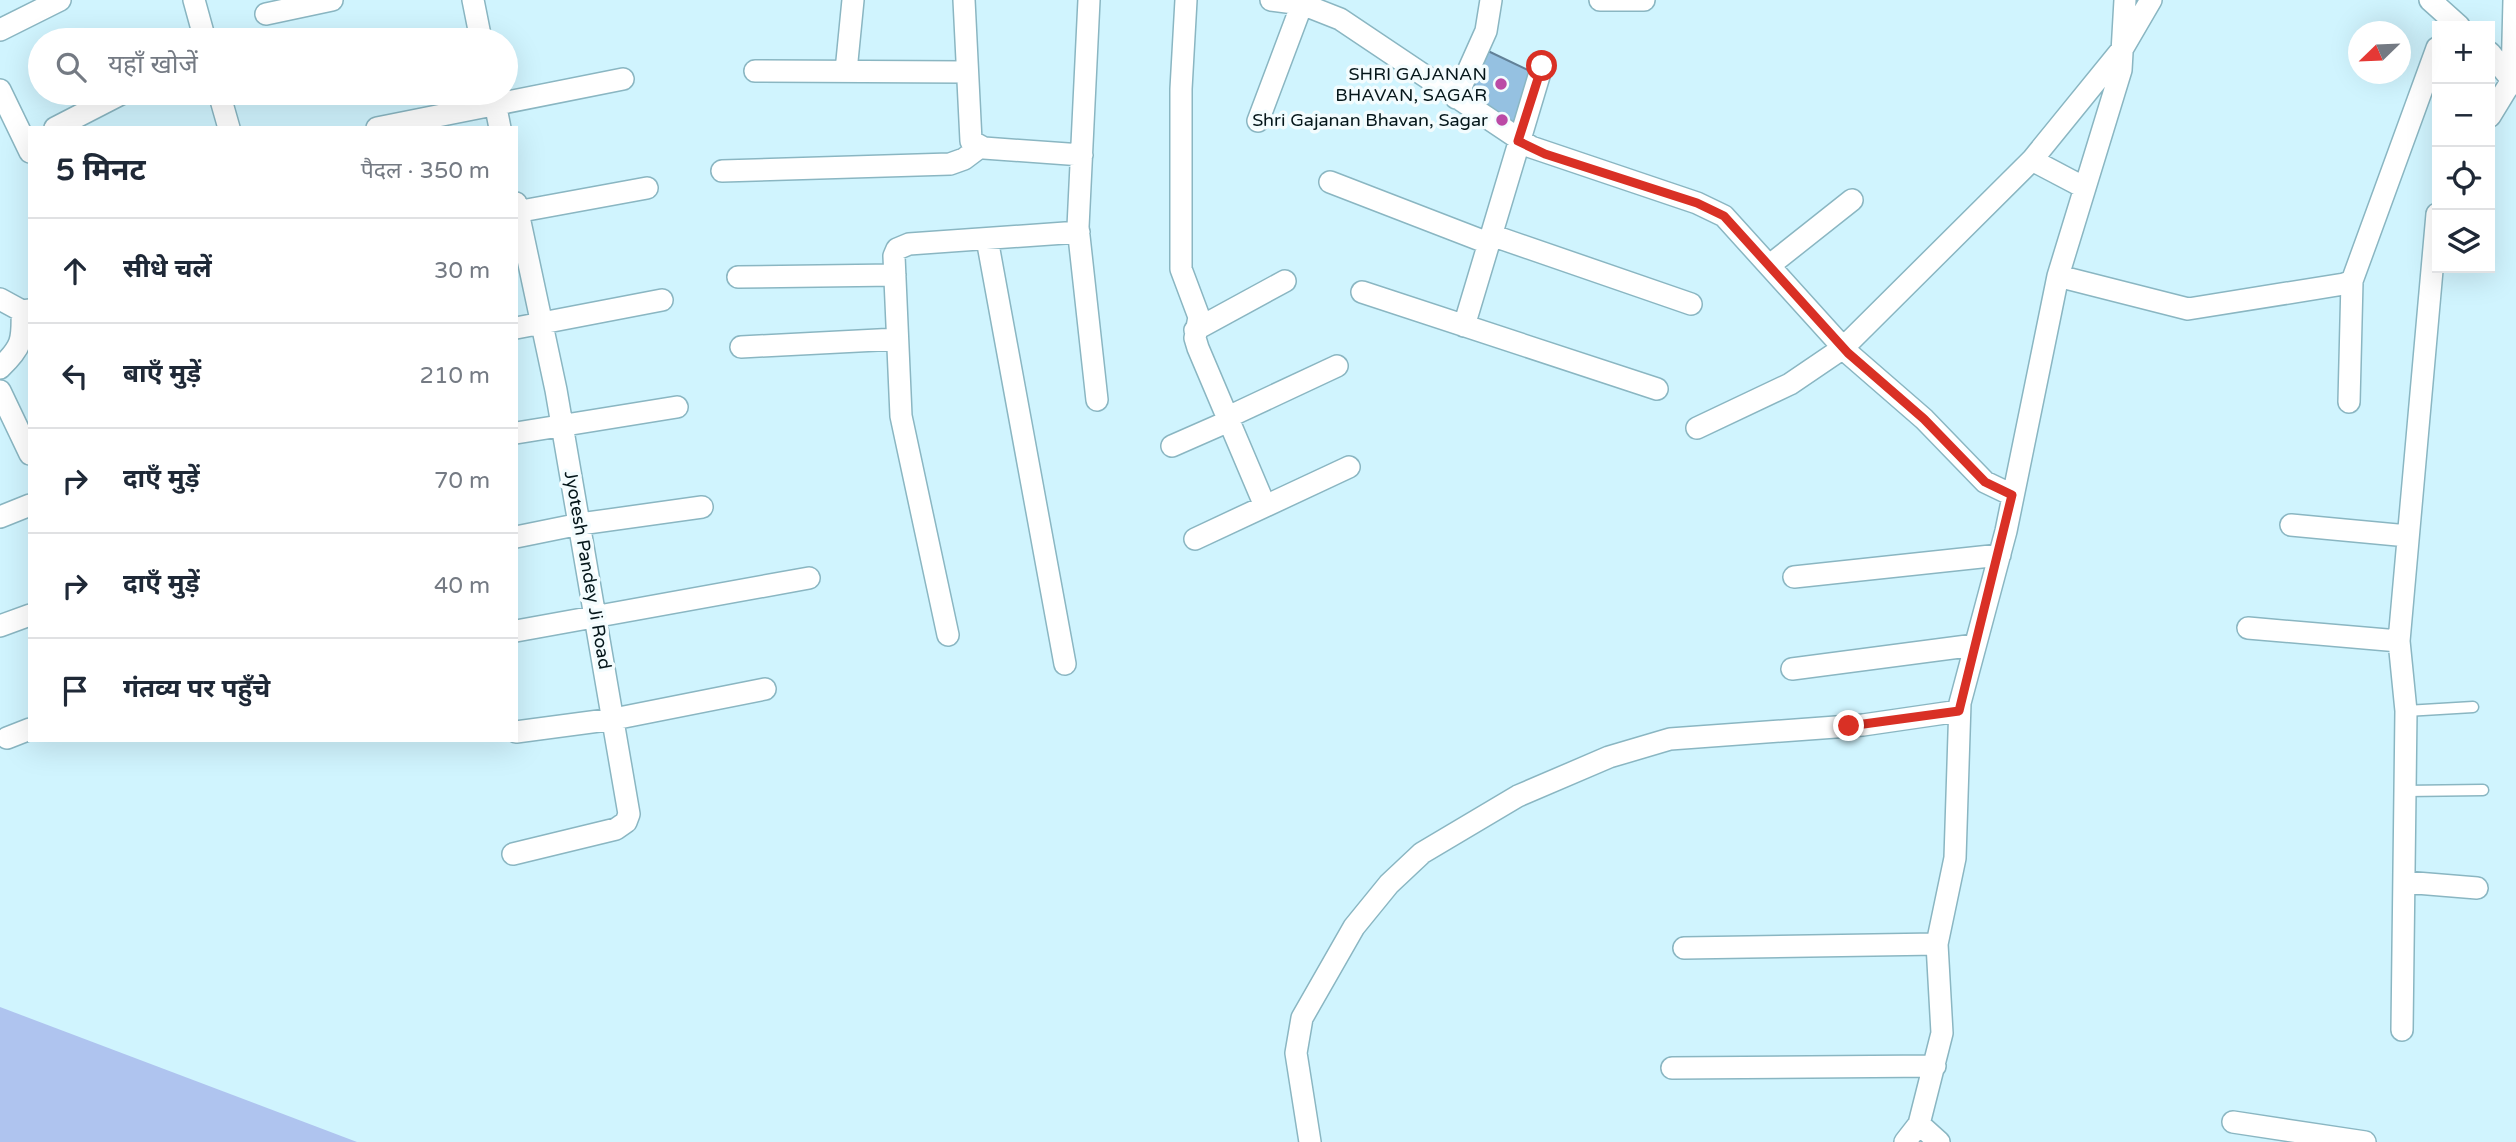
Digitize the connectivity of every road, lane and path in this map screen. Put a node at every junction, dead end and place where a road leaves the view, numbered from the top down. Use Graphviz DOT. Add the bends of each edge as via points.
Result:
graph roads {
  1 [pos="60,0"];
  2 [pos="194,0"];
  3 [pos="332,0"];
  4 [pos="473,0"];
  5 [pos="853,0"];
  6 [pos="964,0"];
  7 [pos="1089,0"];
  8 [pos="1186,0"];
  9 [pos="1271,0"];
  10 [pos="1491,0"];
  11 [pos="1600,0"];
  12 [pos="1644,0"];
  13 [pos="2126,0"];
  14 [pos="2151,0"];
  15 [pos="2430,0"];
  16 [pos="2514,0"];
  17 [pos="1302,4"];
  18 [pos="1330,10"];
  19 [pos="266,14"];
  20 [pos="2449,21"];
  21 [pos="202,28"];
  22 [pos="479,28"];
  23 [pos="0,30"];
  24 [pos="2123,48"];
  25 [pos="2495,59"];
  26 [pos="2432,62"];
  27 [pos="1542,66"];
  28 [pos="755,71"];
  29 [pos="846,72"];
  30 [pos="966,72"];
  31 [pos="2514,76"];
  32 [pos="623,79"];
  33 [pos="0,90"];
  34 [pos="518,94"];
  35 [pos="1456,99"];
  36 [pos="100,105"];
  37 [pos="222,105"];
  38 [pos="467,105"];
  39 [pos="495,105"];
  40 [pos="2495,108"];
  41 [pos="1258,121"];
  42 [pos="59,126"];
  43 [pos="228,126"];
  44 [pos="385,126"];
  45 [pos="500,126"];
  46 [pos="1518,141"];
  47 [pos="28,145"];
  48 [pos="980,147"];
  49 [pos="1082,155"];
  50 [pos="2032,160"];
  51 [pos="722,171"];
  52 [pos="1330,182"];
  53 [pos="647,188"];
  54 [pos="2085,188"];
  55 [pos="1852,200"];
  56 [pos="518,209"];
  57 [pos="518,214"];
  58 [pos="1079,232"];
  59 [pos="987,239"];
  60 [pos="1489,239"];
  61 [pos="1770,265"];
  62 [pos="2432,270"];
  63 [pos="895,275"];
  64 [pos="2058,276"];
  65 [pos="738,277"];
  66 [pos="1285,281"];
  67 [pos="2351,281"];
  68 [pos="1362,292"];
  69 [pos="0,299"];
  70 [pos="662,300"];
  71 [pos="1691,304"];
  72 [pos="26,310"];
  73 [pos="542,324"];
  74 [pos="1464,326"];
  75 [pos="518,328"];
  76 [pos="1195,330"];
  77 [pos="897,339"];
  78 [pos="741,347"];
  79 [pos="1843,348"];
  80 [pos="1337,366"];
  81 [pos="0,368"];
  82 [pos="1657,389"];
  83 [pos="0,391"];
  84 [pos="1097,400"];
  85 [pos="2349,402"];
  86 [pos="677,407"];
  87 [pos="1228,419"];
  88 [pos="562,426"];
  89 [pos="1697,428"];
  90 [pos="518,433"];
  91 [pos="1172,446"];
  92 [pos="28,450"];
  93 [pos="1349,467"];
  94 [pos="2012,495"];
  95 [pos="28,506"];
  96 [pos="1265,506"];
  97 [pos="702,508"];
  98 [pos="0,517"];
  99 [pos="580,524"];
  100 [pos="2291,525"];
  101 [pos="2408,536"];
  102 [pos="518,537"];
  103 [pos="1195,540"];
  104 [pos="2000,555"];
  105 [pos="1794,577"];
  106 [pos="809,578"];
  107 [pos="28,616"];
  108 [pos="596,616"];
  109 [pos="0,626"];
  110 [pos="2248,628"];
  111 [pos="518,631"];
  112 [pos="948,635"];
  113 [pos="2399,641"];
  114 [pos="1975,645"];
  115 [pos="1065,664"];
  116 [pos="1792,669"];
  117 [pos="765,689"];
  118 [pos="2473,707"];
  119 [pos="1959,711"];
  120 [pos="2406,711"];
  121 [pos="614,719"];
  122 [pos="28,730"];
  123 [pos="518,732"];
  124 [pos="7,738"];
  125 [pos="2483,790"];
  126 [pos="2404,792"];
  127 [pos="513,854"];
  128 [pos="2404,882"];
  129 [pos="2477,888"];
  130 [pos="1937,944"];
  131 [pos="1684,948"];
  132 [pos="2402,1030"];
  133 [pos="1935,1066"];
  134 [pos="1672,1068"];
  135 [pos="2233,1122"];
  136 [pos="1919,1124"];
  137 [pos="2328,1140"];
  138 [pos="1310,1142"];
  139 [pos="1905,1142"];
  140 [pos="1939,1142"];
  141 [pos="2365,1142"];
  1 -- 23 [label="street"];
  2 -- 21 [label="street"];
  3 -- 19 [label="street"];
  4 -- 22 [label="street"];
  5 -- 29 [label="street"];
  6 -- 30 [label="street"];
  7 -- 49 [label="street"];
  8 -- 76 [label="street" via="1181,269 1199,317"];
  9 -- 17 [label="street"];
  10 -- 35 [label="street" via="1486,30"];
  11 -- 12 [label="street"];
  13 -- 24 [label="street"];
  14 -- 24 [label="street"];
  15 -- 20 [label="street"];
  16 -- 31 [label="street"];
  17 -- 18 [label="street"];
  17 -- 41 [label="street"];
  18 -- 35 [label="street"];
  24 -- 50 [label="street"];
  24 -- 54 [label="street" via="2118,83"];
  25 -- 31 [label="street"];
  26 -- 67 [label="street"];
  27 -- 46 [label="street"];
  28 -- 29 [label="street"];
  29 -- 30 [label="street"];
  30 -- 48 [label="street" via="968,135"];
  31 -- 40 [label="street"];
  32 -- 34 [label="street"];
  33 -- 47 [label="street"];
  35 -- 46 [label="street"];
  36 -- 42 [label="street"];
  37 -- 43 [label="street"];
  38 -- 44 [label="street"];
  39 -- 45 [label="street"];
  46 -- 60 [label="street"];
  46 -- 61 [label="street" via="1712,208 1737,227"];
  48 -- 49 [label="street"];
  48 -- 51 [label="street" via="950,164"];
  49 -- 58 [label="street"];
  50 -- 54 [label="street"];
  50 -- 79 [label="street"];
  52 -- 60 [label="street"];
  53 -- 56 [label="street"];
  54 -- 64 [label="street"];
  55 -- 61 [label="street"];
  57 -- 73 [label="street, Jyotesh Pandey Ji Road"];
  58 -- 59 [label="street"];
  58 -- 84 [label="street"];
  59 -- 63 [label="street" via="903,246 894,256"];
  59 -- 115 [label="street"];
  60 -- 71 [label="street"];
  60 -- 74 [label="street"];
  61 -- 79 [label="street"];
  62 -- 101 [label="street"];
  63 -- 65 [label="street"];
  63 -- 77 [label="street"];
  64 -- 67 [label="street" via="2188,309"];
  64 -- 94 [label="street"];
  66 -- 76 [label="street"];
  67 -- 85 [label="street"];
  68 -- 74 [label="street"];
  69 -- 72 [label="street"];
  70 -- 73 [label="street"];
  72 -- 81 [label="street" via="17,352"];
  73 -- 75 [label="street"];
  73 -- 88 [label="street, Jyotesh Pandey Ji Road"];
  74 -- 82 [label="street"];
  76 -- 87 [label="street"];
  77 -- 78 [label="street"];
  77 -- 112 [label="street" via="901,416"];
  79 -- 89 [label="street" via="1790,384"];
  79 -- 94 [label="street" via="1924,419 1985,482"];
  80 -- 87 [label="street"];
  83 -- 92 [label="street"];
  86 -- 88 [label="street"];
  87 -- 91 [label="street"];
  87 -- 96 [label="street"];
  88 -- 90 [label="street"];
  88 -- 99 [label="street, Jyotesh Pandey Ji Road"];
  93 -- 96 [label="street"];
  94 -- 104 [label="street"];
  95 -- 98 [label="street"];
  96 -- 103 [label="street"];
  97 -- 99 [label="street"];
  99 -- 102 [label="street"];
  99 -- 108 [label="street, Jyotesh Pandey Ji Road"];
  100 -- 101 [label="street"];
  101 -- 113 [label="street"];
  104 -- 105 [label="street"];
  104 -- 114 [label="street"];
  106 -- 108 [label="street"];
  107 -- 109 [label="street"];
  108 -- 111 [label="street"];
  108 -- 121 [label="street, Jyotesh Pandey Ji Road"];
  110 -- 113 [label="street"];
  113 -- 120 [label="street"];
  114 -- 116 [label="street"];
  114 -- 119 [label="street"];
  117 -- 121 [label="street"];
  118 -- 120 [label="lane"];
  119 -- 130 [label="street" via="1955,858"];
  119 -- 138 [label="street" via="1863,725 1655,743 1609,757 1518,796 1422,853 1354,927 1302,1018 1296,1053"];
  120 -- 126 [label="street"];
  121 -- 123 [label="street"];
  121 -- 127 [label="street, Jyotesh Pandey Ji Road" via="629,802 626,822 616,829"];
  122 -- 124 [label="street"];
  125 -- 126 [label="lane"];
  126 -- 128 [label="street"];
  128 -- 129 [label="street"];
  128 -- 132 [label="street"];
  130 -- 131 [label="street"];
  130 -- 133 [label="street" via="1942,1033"];
  133 -- 134 [label="street"];
  133 -- 136 [label="street"];
  135 -- 137 [label="street"];
  136 -- 139 [label="street"];
  136 -- 140 [label="street"];
  137 -- 141 [label="street"];
}
